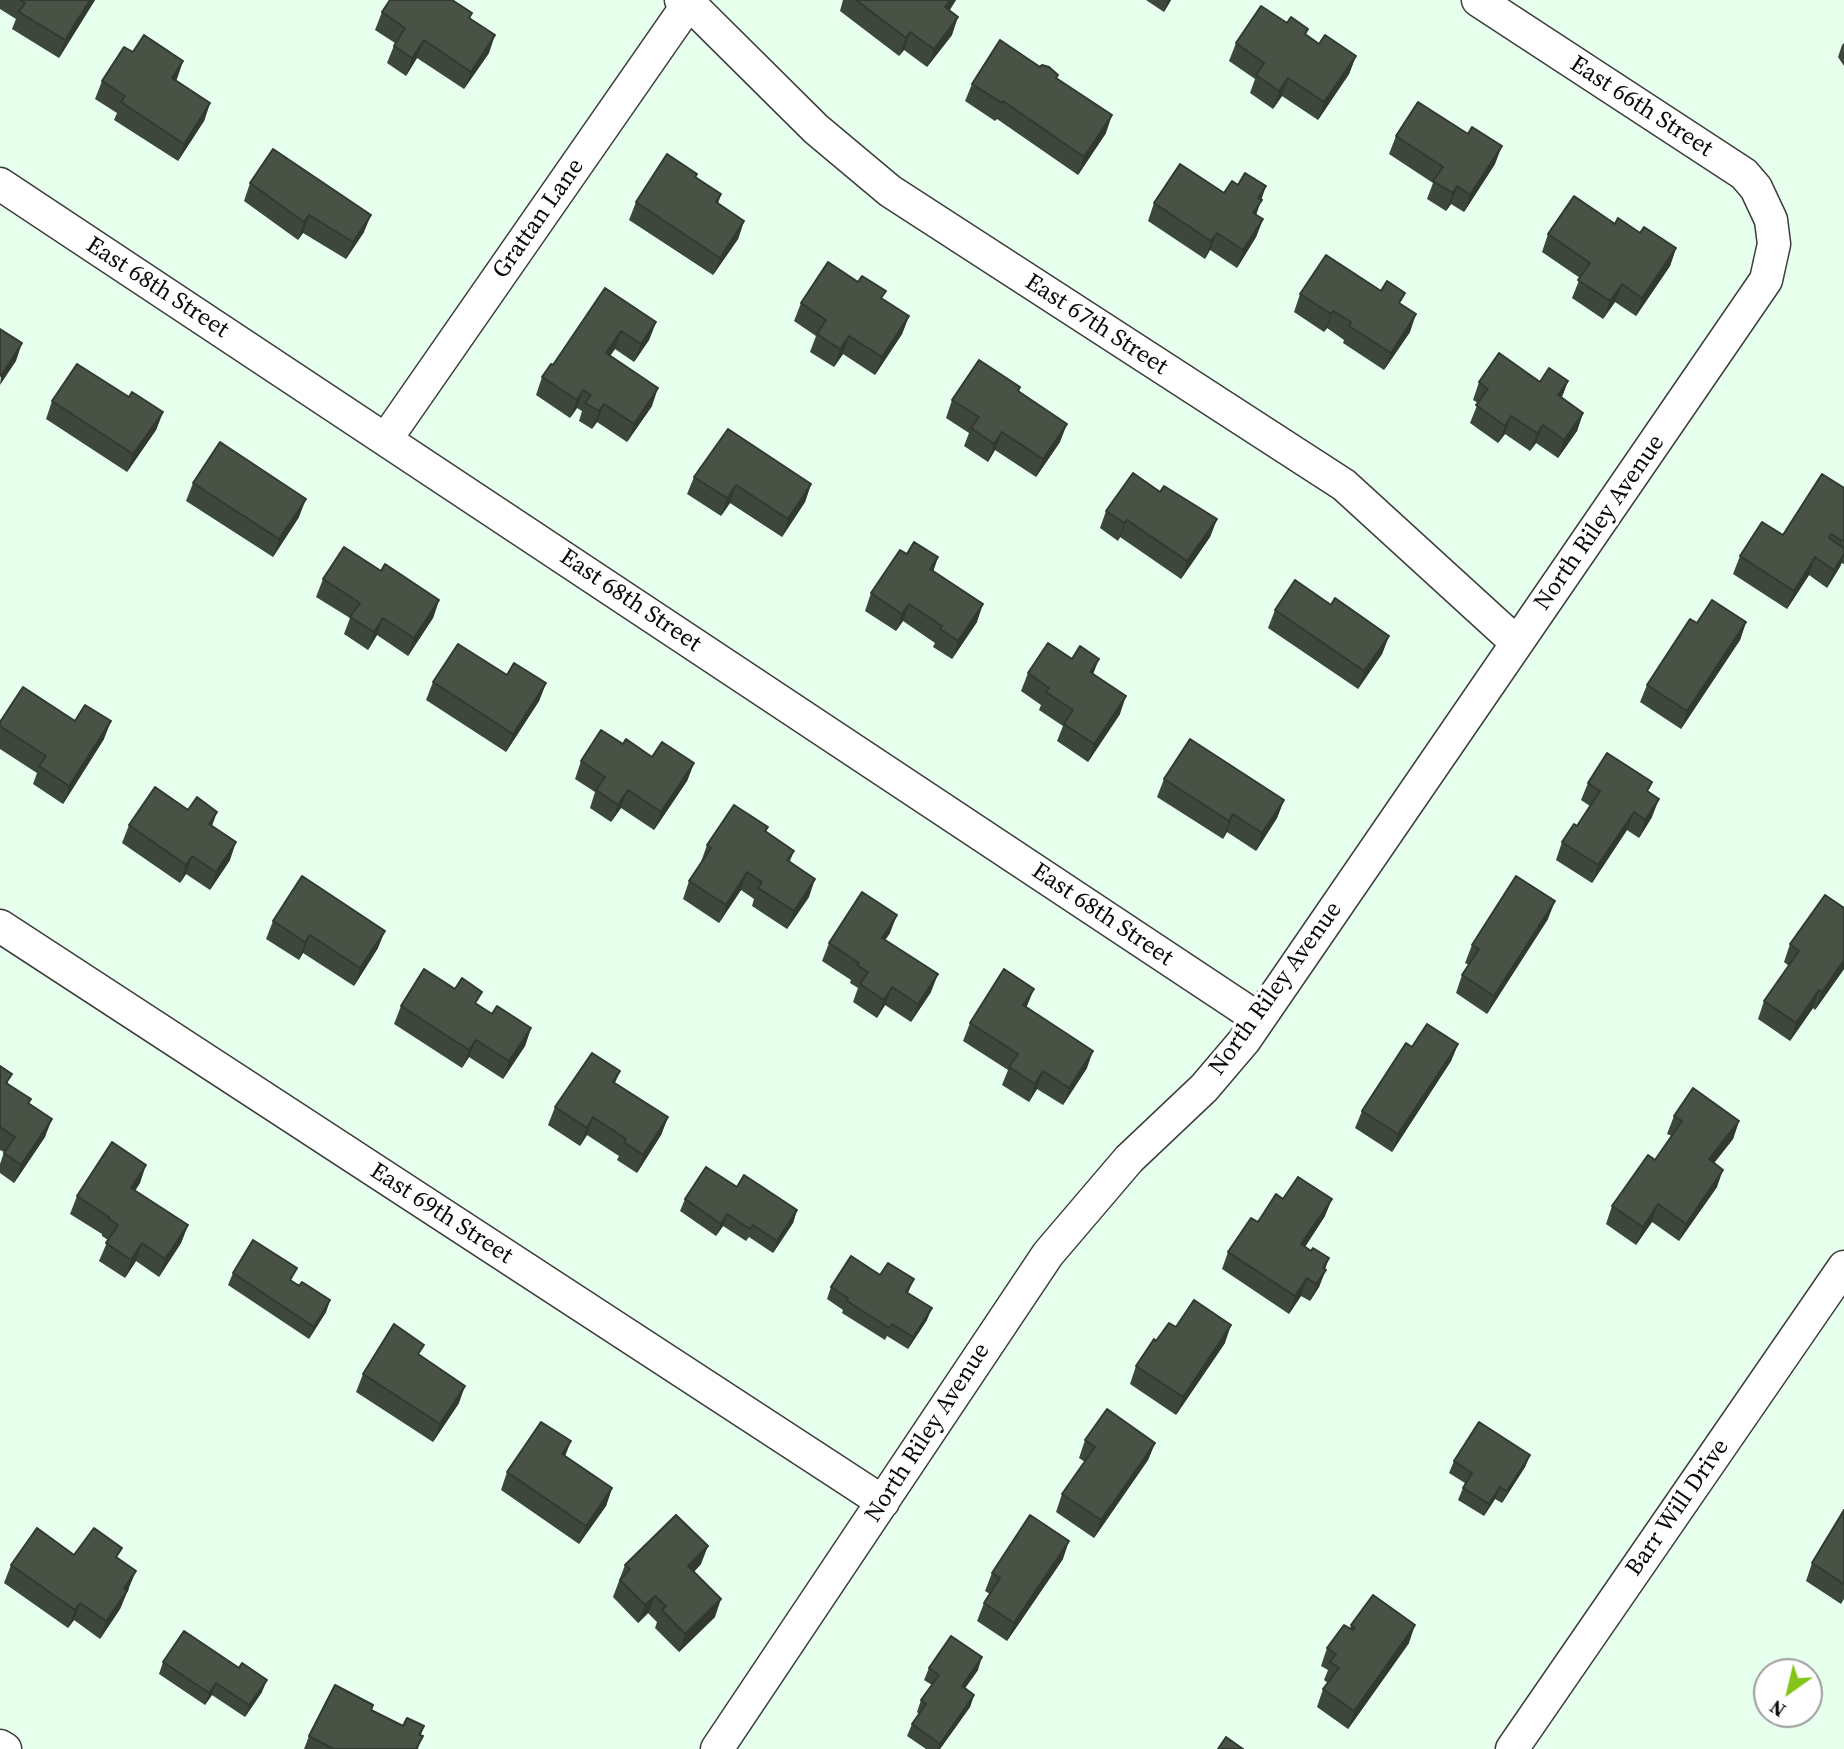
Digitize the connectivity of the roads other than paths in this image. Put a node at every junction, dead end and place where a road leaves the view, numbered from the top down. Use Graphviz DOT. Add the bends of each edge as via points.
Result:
graph roads {
  1 [pos="1478,0"];
  2 [pos="687,1"];
  3 [pos="0,184"];
  4 [pos="1773,238"];
  5 [pos="386,439"];
  6 [pos="1517,643"];
  7 [pos="0,926"];
  8 [pos="1259,1019"];
  9 [pos="1844,1266"];
  10 [pos="883,1502"];
  11 [pos="0,1745"];
  12 [pos="5,1749"];
  13 [pos="717,1749"];
  14 [pos="1512,1749"];
  1 -- 4 [label="street, East 66th Street" via="1744,174 1768,213"];
  2 -- 5 [label="street, Grattan Lane"];
  2 -- 6 [label="street, East 67th Street" via="816,129 891,191 1343,485"];
  3 -- 5 [label="street, East 68th Street"];
  4 -- 6 [label="street, North Riley Avenue" via="1770,269 1756,298"];
  5 -- 8 [label="street, East 68th Street"];
  6 -- 8 [label="street, North Riley Avenue"];
  7 -- 10 [label="street, East 69th Street"];
  8 -- 10 [label="street, North Riley Avenue" via="1218,1073 1129,1159 1048,1254"];
  9 -- 14 [label="street, Barr Will Drive"];
  10 -- 13 [label="street, North Riley Avenue"];
  11 -- 12 [label="street"];
}
